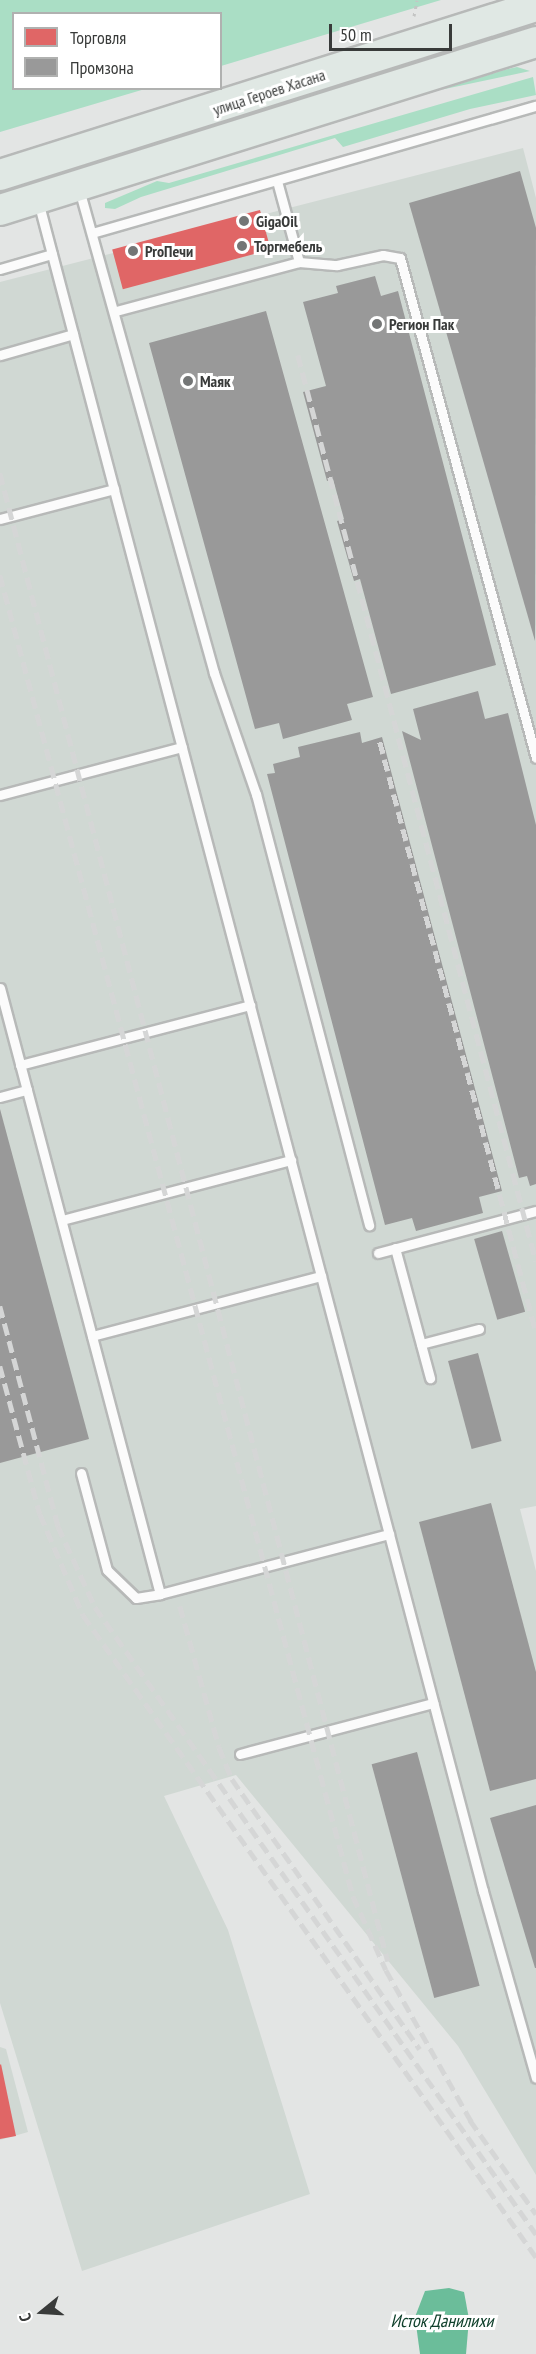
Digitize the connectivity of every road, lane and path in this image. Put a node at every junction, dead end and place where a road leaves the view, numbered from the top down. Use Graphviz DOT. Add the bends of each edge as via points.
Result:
graph roads {
  1 [pos="417,0"];
  2 [pos="536,6"];
  3 [pos="414,16"];
  4 [pos="536,42"];
  5 [pos="536,106"];
  6 [pos="0,175"];
  7 [pos="277,181"];
  8 [pos="79,187"];
  9 [pos="38,199"];
  10 [pos="0,210"];
  11 [pos="92,232"];
  12 [pos="52,254"];
  13 [pos="299,262"];
  14 [pos="0,269"];
  15 [pos="116,311"];
  16 [pos="73,334"];
  17 [pos="0,355"];
  18 [pos="114,489"];
  19 [pos="0,519"];
  20 [pos="182,747"];
  21 [pos="536,758"];
  22 [pos="0,795"];
  23 [pos="0,988"];
  24 [pos="250,1005"];
  25 [pos="20,1065"];
  26 [pos="27,1090"];
  27 [pos="0,1097"];
  28 [pos="291,1160"];
  29 [pos="536,1211"];
  30 [pos="62,1220"];
  31 [pos="369,1225"];
  32 [pos="395,1248"];
  33 [pos="378,1253"];
  34 [pos="321,1276"];
  35 [pos="479,1329"];
  36 [pos="92,1336"];
  37 [pos="421,1344"];
  38 [pos="430,1378"];
  39 [pos="81,1473"];
  40 [pos="389,1534"];
  41 [pos="160,1594"];
  42 [pos="433,1703"];
  43 [pos="240,1754"];
  44 [pos="536,2078"];
  1 -- 3 [label="path"];
  2 -- 6 [label="main road, улица Героев Хасана"];
  4 -- 8 [label="main road, улица Героев Хасана"];
  5 -- 7 [label="lane"];
  7 -- 11 [label="lane"];
  7 -- 13 [label="lane"];
  8 -- 9 [label="main road, улица Героев Хасана"];
  8 -- 11 [label="lane"];
  9 -- 10 [label="main road, улица Героев Хасана"];
  9 -- 12 [label="lane"];
  11 -- 15 [label="lane"];
  12 -- 14 [label="lane"];
  12 -- 16 [label="lane"];
  13 -- 15 [label="lane"];
  13 -- 21 [label="lane" via="337,265 383,255 400,258"];
  15 -- 31 [label="lane" via="214,673 256,794"];
  16 -- 17 [label="lane"];
  16 -- 18 [label="lane"];
  18 -- 19 [label="lane"];
  18 -- 20 [label="lane"];
  20 -- 22 [label="lane"];
  20 -- 24 [label="lane"];
  23 -- 25 [label="lane"];
  24 -- 25 [label="lane"];
  24 -- 28 [label="lane"];
  25 -- 26 [label="lane"];
  26 -- 27 [label="lane"];
  26 -- 30 [label="lane"];
  28 -- 30 [label="lane"];
  28 -- 34 [label="lane"];
  29 -- 32 [label="lane"];
  30 -- 36 [label="lane"];
  32 -- 33 [label="lane"];
  32 -- 37 [label="lane"];
  34 -- 36 [label="lane"];
  34 -- 40 [label="lane"];
  35 -- 37 [label="lane"];
  36 -- 41 [label="lane"];
  37 -- 38 [label="lane"];
  39 -- 41 [label="lane" via="107,1570 136,1598"];
  40 -- 41 [label="lane"];
  40 -- 42 [label="lane"];
  42 -- 43 [label="lane"];
  42 -- 44 [label="lane"];
}
